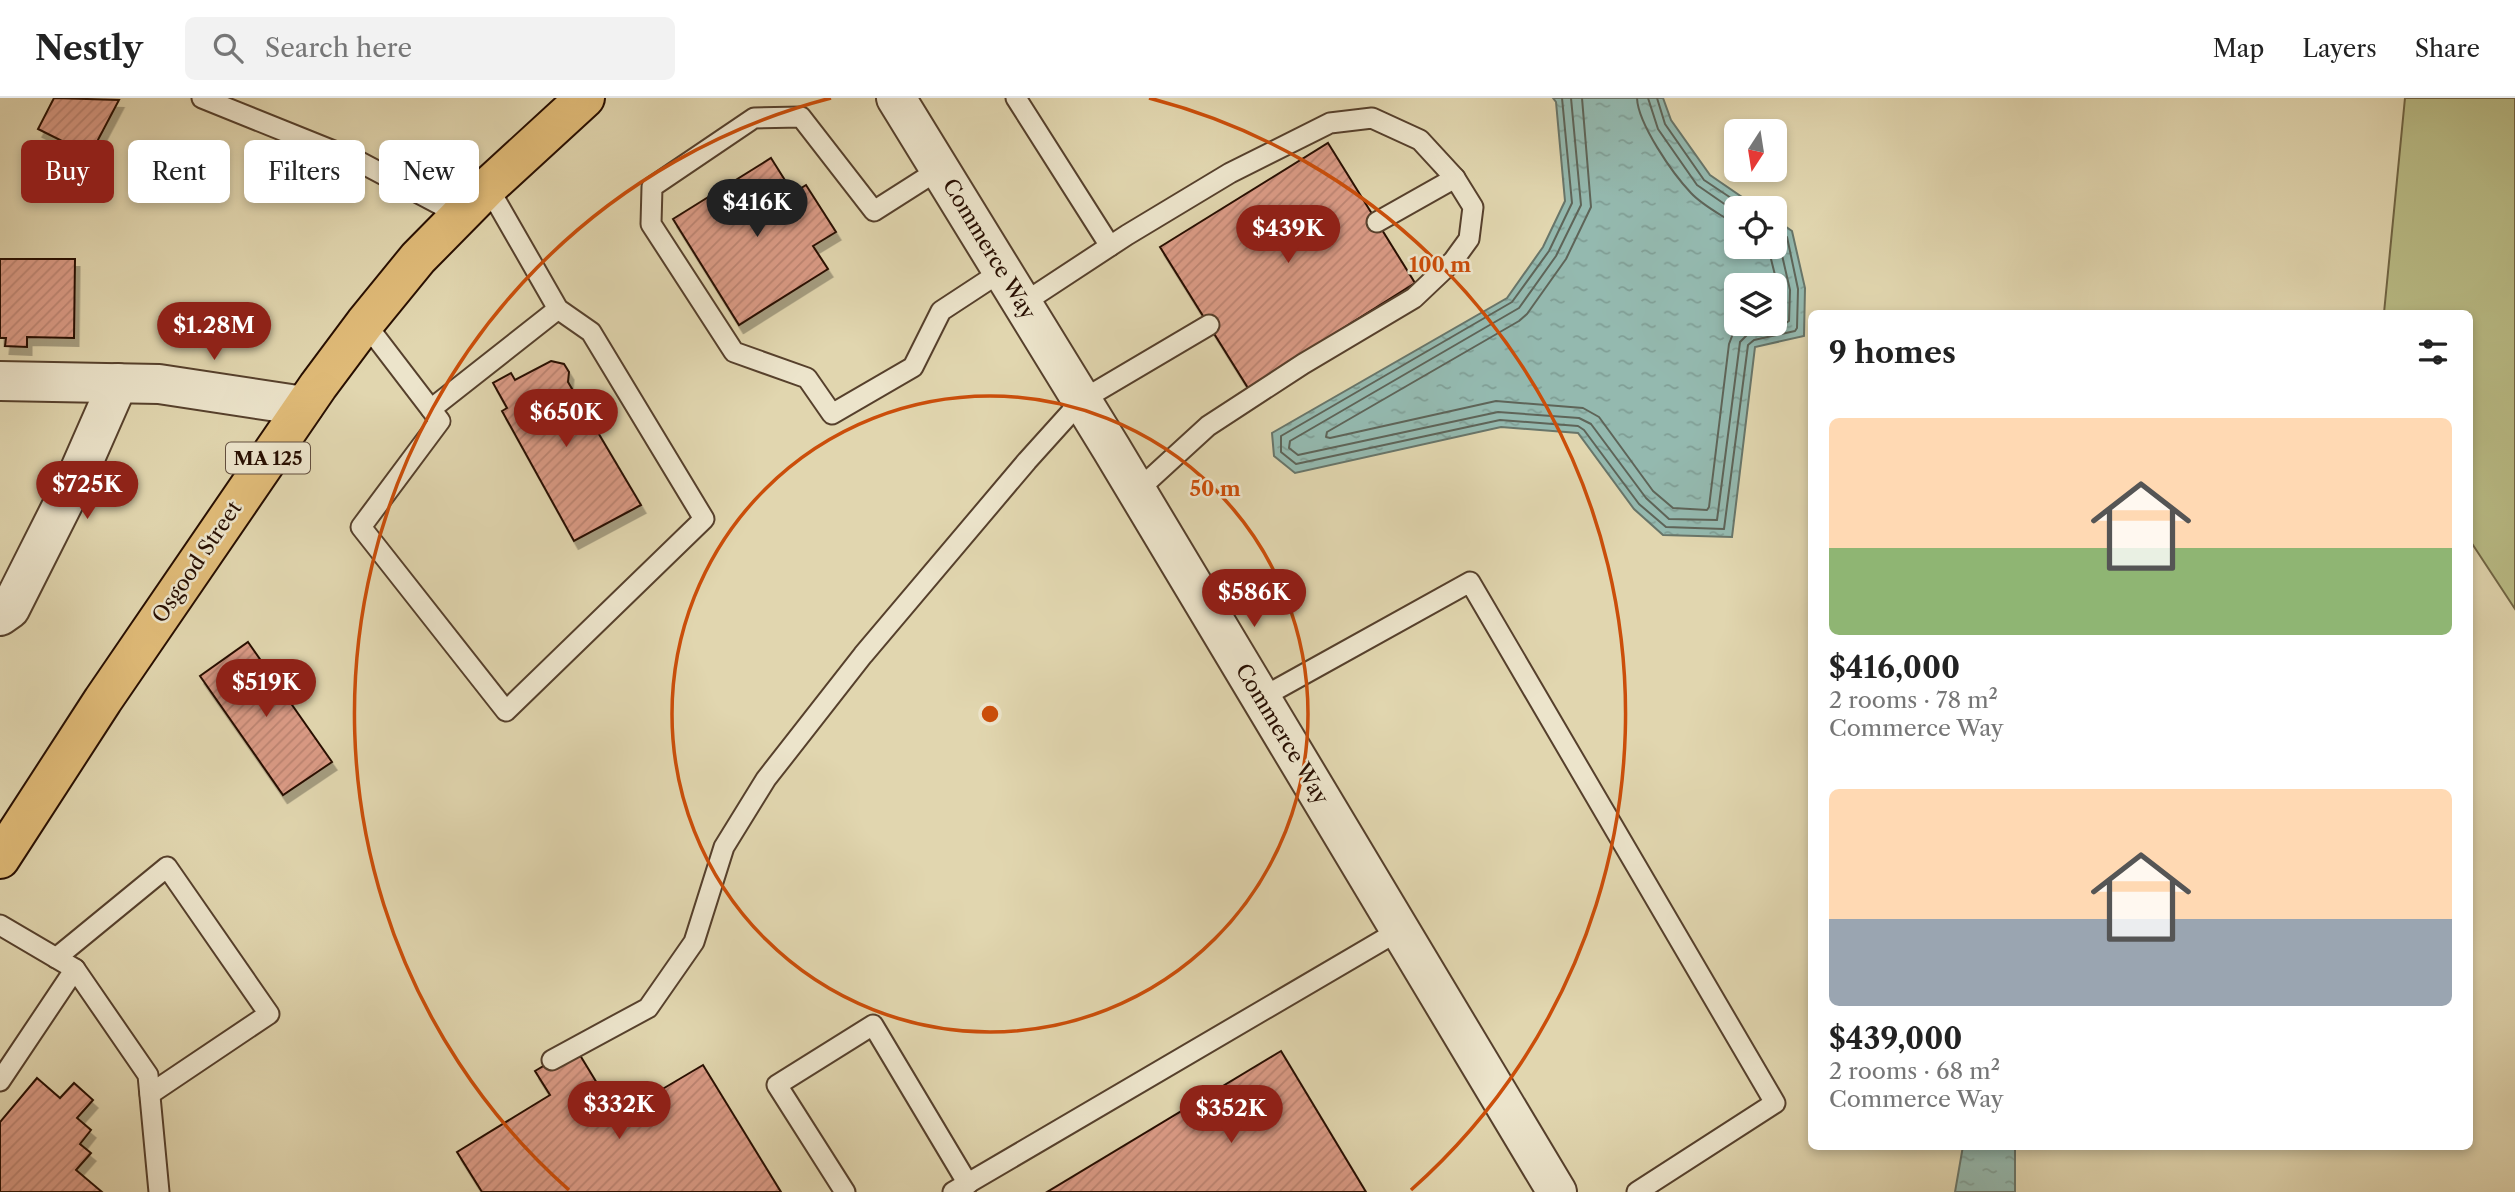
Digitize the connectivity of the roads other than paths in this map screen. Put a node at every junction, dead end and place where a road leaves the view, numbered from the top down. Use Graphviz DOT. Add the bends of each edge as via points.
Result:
graph roads {
  1 [pos="202,98"];
  2 [pos="585,98"];
  3 [pos="896,98"];
  4 [pos="1016,98"];
  5 [pos="940,169"];
  6 [pos="1455,178"];
  7 [pos="488,187"];
  8 [pos="460,215"];
  9 [pos="1377,222"];
  10 [pos="1110,246"];
  11 [pos="1002,271"];
  12 [pos="1022,304"];
  13 [pos="558,309"];
  14 [pos="365,323"];
  15 [pos="1209,325"];
  16 [pos="0,381"];
  17 [pos="118,383"];
  18 [pos="1082,400"];
  19 [pos="304,406"];
  20 [pos="431,409"];
  21 [pos="1137,491"];
  22 [pos="0,616"];
  23 [pos="1261,698"];
  24 [pos="0,859"];
  25 [pos="0,925"];
  26 [pos="1400,930"];
  27 [pos="56,958"];
  28 [pos="75,969"];
  29 [pos="551,1060"];
  30 [pos="0,1081"];
  31 [pos="150,1094"];
  32 [pos="960,1188"];
  33 [pos="159,1192"];
  34 [pos="845,1192"];
  35 [pos="1557,1192"];
  36 [pos="1637,1192"];
  1 -- 8 [label="lane" via="356,160"];
  2 -- 7 [label="highway, Osgood Street / MA 125"];
  3 -- 5 [label="street, Commerce Way"];
  4 -- 10 [label="lane"];
  5 -- 11 [label="street, Commerce Way"];
  5 -- 11 [label="lane" via="873,211 802,117 754,118 652,187 652,223 734,352 807,378 832,414 913,367 941,311"];
  6 -- 9 [label="lane"];
  6 -- 10 [label="lane" via="1420,141 1372,118 1330,123 1230,173"];
  6 -- 21 [label="lane" via="1473,207 1469,239 1453,261 1414,298 1208,426"];
  7 -- 8 [label="highway, Osgood Street / MA 125"];
  7 -- 13 [label="lane"];
  8 -- 14 [label="highway, Osgood Street / MA 125"];
  10 -- 12 [label="lane"];
  11 -- 12 [label="street, Commerce Way"];
  12 -- 18 [label="street, Commerce Way"];
  13 -- 20 [label="lane"];
  13 -- 20 [label="lane" via="591,332 704,519 506,711 361,527 440,421"];
  14 -- 19 [label="highway, Osgood Street / MA 125"];
  14 -- 20 [label="lane"];
  15 -- 18 [label="lane"];
  16 -- 17 [label="street"];
  17 -- 19 [label="street" via="159,384"];
  17 -- 22 [label="street" via="10,609"];
  18 -- 21 [label="street, Commerce Way"];
  18 -- 29 [label="lane" via="863,655 766,779 724,847 694,942 648,1008"];
  19 -- 24 [label="highway, Osgood Street / MA 125"];
  21 -- 23 [label="street, Commerce Way"];
  23 -- 26 [label="street, Commerce Way"];
  23 -- 36 [label="lane" via="1470,582 1775,1103"];
  25 -- 27 [label="lane"];
  26 -- 32 [label="lane"];
  26 -- 35 [label="street, Commerce Way"];
  27 -- 28 [label="lane"];
  27 -- 31 [label="lane" via="167,867 270,1013"];
  28 -- 30 [label="lane"];
  28 -- 31 [label="lane" via="148,1075"];
  31 -- 33 [label="lane"];
  32 -- 34 [label="lane" via="873,1025 777,1084"];
}
